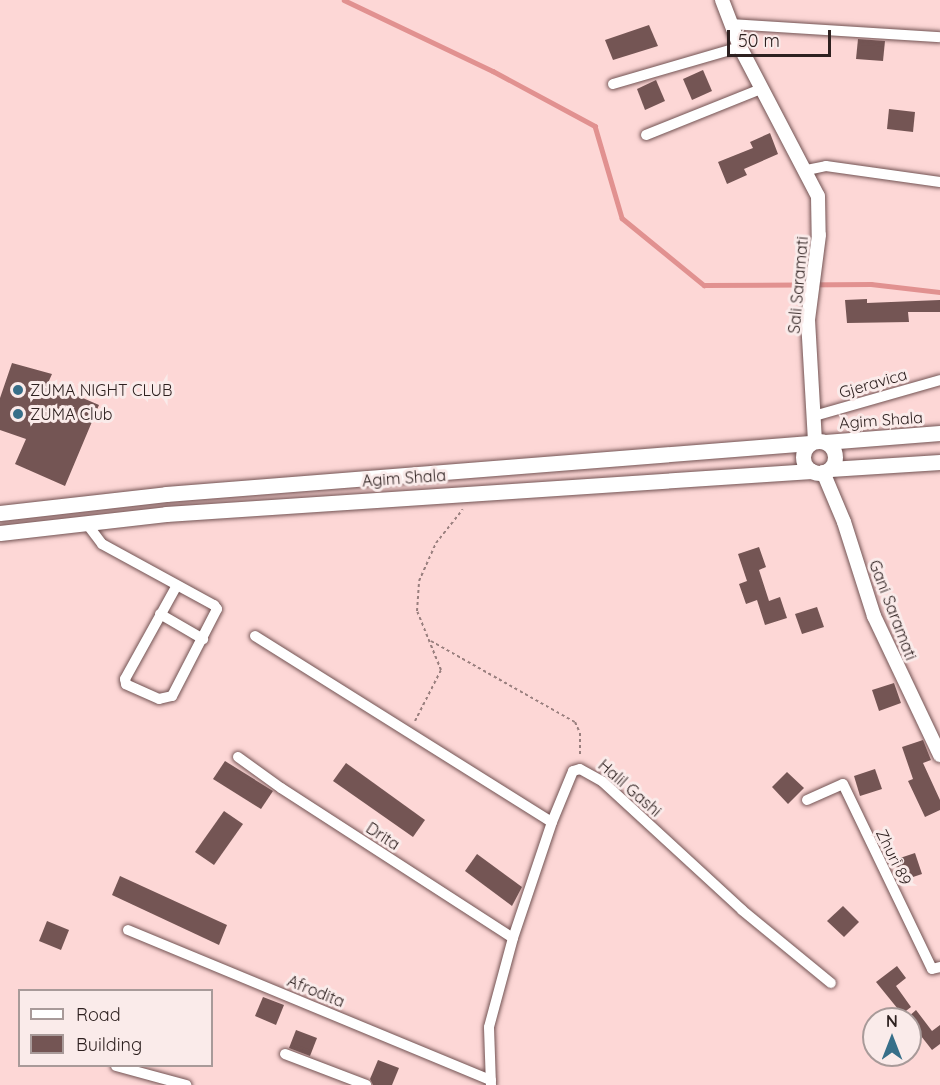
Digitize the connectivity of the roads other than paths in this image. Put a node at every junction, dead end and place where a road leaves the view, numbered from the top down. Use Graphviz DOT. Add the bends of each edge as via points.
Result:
graph roads {
  1 [pos="722,0"];
  2 [pos="731,24"];
  3 [pos="940,37"];
  4 [pos="740,47"];
  5 [pos="613,84"];
  6 [pos="761,89"];
  7 [pos="646,135"];
  8 [pos="807,170"];
  9 [pos="940,182"];
  10 [pos="940,380"];
  11 [pos="814,416"];
  12 [pos="940,433"];
  13 [pos="817,442"];
  14 [pos="940,462"];
  15 [pos="822,471"];
  16 [pos="0,513"];
  17 [pos="87,524"];
  18 [pos="0,533"];
  19 [pos="177,585"];
  20 [pos="160,614"];
  21 [pos="255,636"];
  22 [pos="203,639"];
  23 [pos="940,756"];
  24 [pos="238,757"];
  25 [pos="807,800"];
  26 [pos="552,822"];
  27 [pos="128,930"];
  28 [pos="513,938"];
  29 [pos="940,967"];
  30 [pos="831,982"];
  31 [pos="285,1054"];
  32 [pos="123,1067"];
  33 [pos="491,1082"];
  34 [pos="186,1085"];
  35 [pos="366,1085"];
  1 -- 2 [label="street, Sali Saramati"];
  2 -- 3 [label="street"];
  2 -- 4 [label="street, Sali Saramati"];
  4 -- 5 [label="street"];
  4 -- 6 [label="street, Sali Saramati"];
  6 -- 7 [label="street"];
  6 -- 8 [label="street, Sali Saramati"];
  8 -- 9 [label="street" via="826,166"];
  8 -- 11 [label="street, Sali Saramati" via="818,196 816,265 808,320"];
  10 -- 11 [label="street, Gjeravica"];
  11 -- 13 [label="street, Sali Saramati"];
  12 -- 13 [label="main road, Agim Shala"];
  13 -- 15 [label="main road, Agim Shala" via="835,454"];
  13 -- 15 [label="main road" via="803,456"];
  13 -- 16 [label="main road, Agim Shala" via="166,494"];
  14 -- 15 [label="main road, Agim Shala"];
  15 -- 17 [label="main road, Agim Shala" via="467,492"];
  15 -- 23 [label="street, Gani Saramati" via="844,522 874,616"];
  17 -- 18 [label="main road, Agim Shala"];
  17 -- 19 [label="street" via="102,543"];
  19 -- 20 [label="street"];
  19 -- 22 [label="street" via="217,609"];
  20 -- 22 [label="street"];
  20 -- 22 [label="street" via="127,672 126,684 168,699"];
  21 -- 26 [label="street" via="407,735"];
  24 -- 28 [label="street, Drita"];
  25 -- 29 [label="street, Zhuri 89" via="843,784 932,969"];
  26 -- 28 [label="street, Halil Gashi"];
  26 -- 30 [label="street, Halil Gashi" via="573,771 580,768 603,782 742,910"];
  27 -- 33 [label="street, Afrodita"];
  28 -- 33 [label="street, Halil Gashi" via="489,1027"];
  31 -- 35 [label="street"];
  32 -- 34 [label="street"];
}
